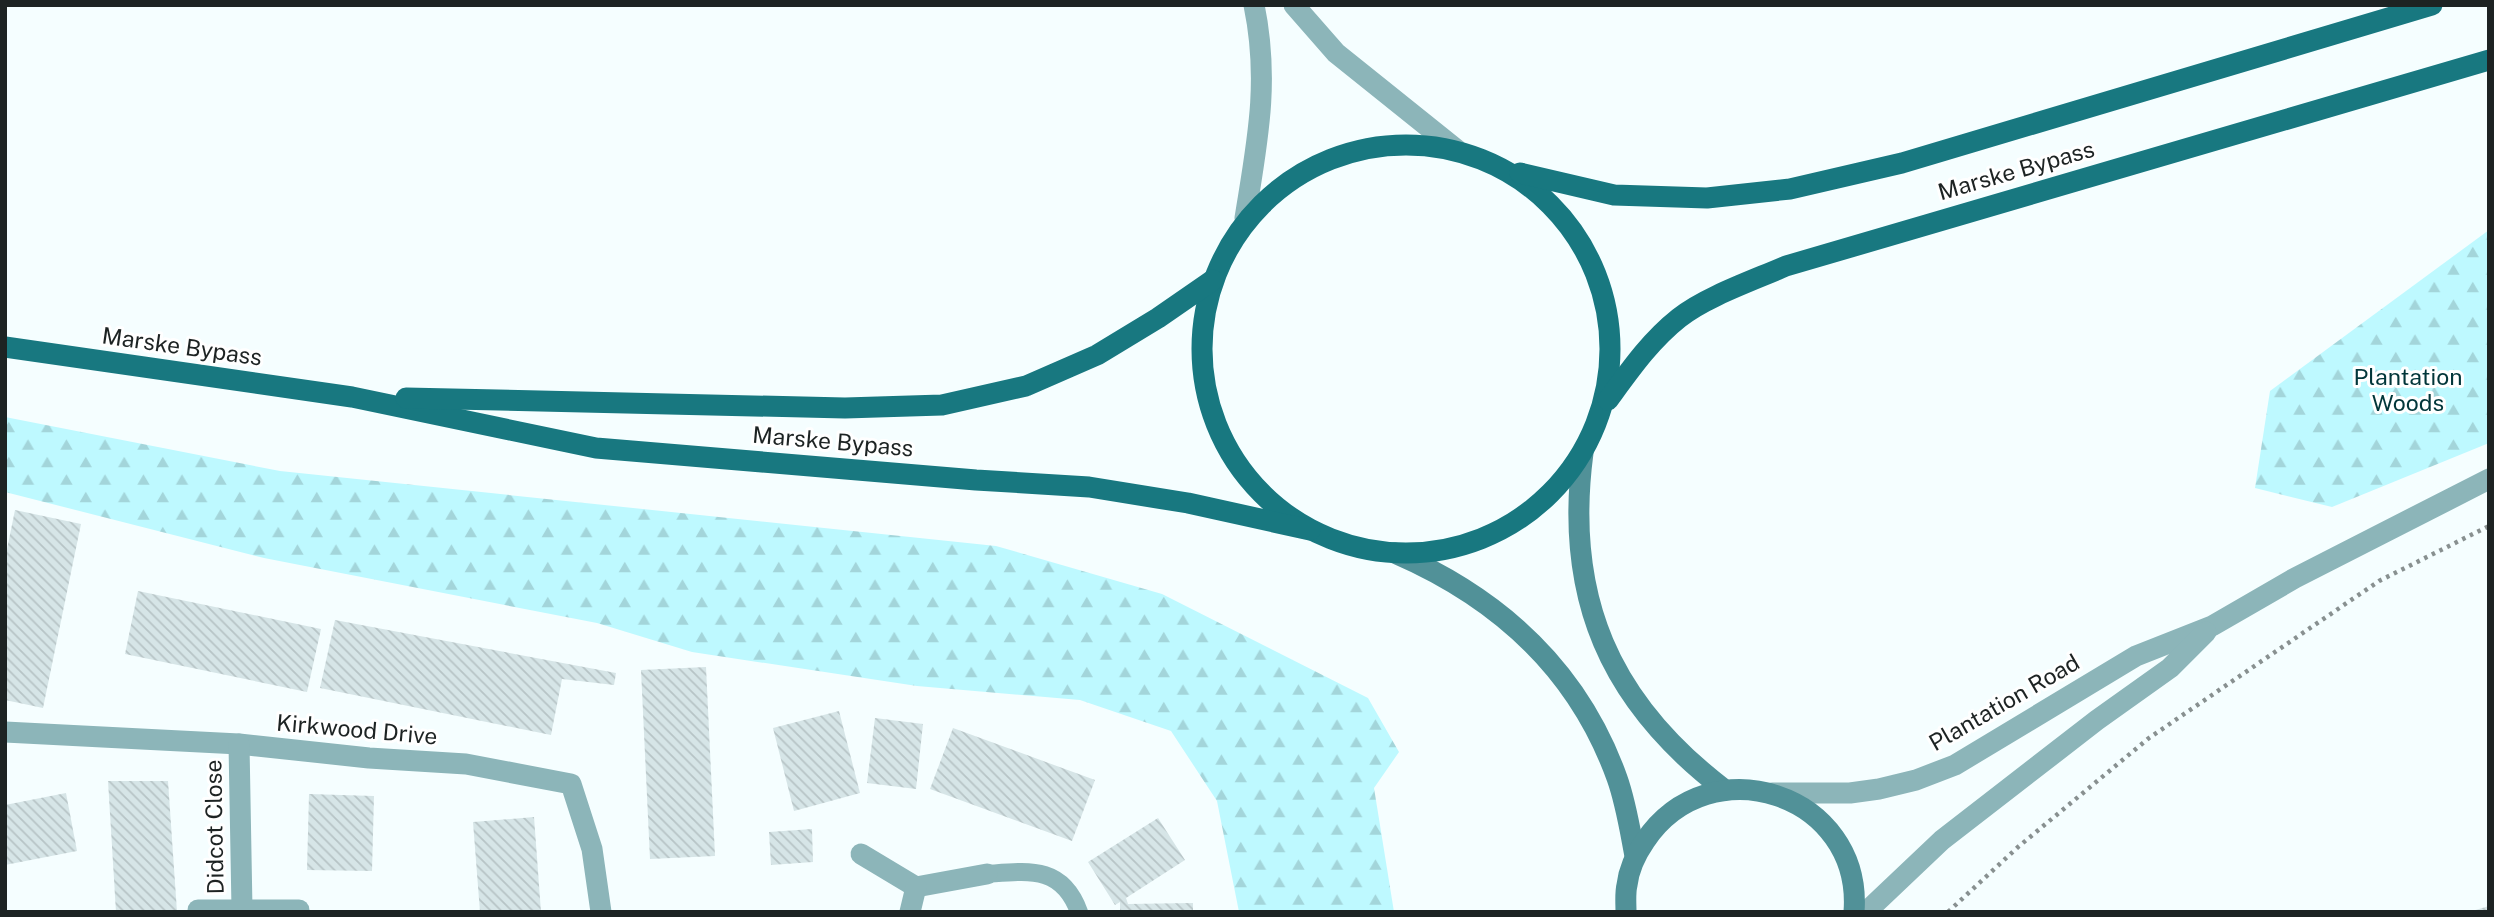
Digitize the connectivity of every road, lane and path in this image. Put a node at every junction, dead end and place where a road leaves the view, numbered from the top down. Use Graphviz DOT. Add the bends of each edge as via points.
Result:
graph roads {
  1 [pos="1254,5"];
  2 [pos="1294,5"];
  3 [pos="2432,5"];
  4 [pos="2489,60"];
  5 [pos="1457,150"];
  6 [pos="1508,171"];
  7 [pos="1245,218"];
  8 [pos="1213,280"];
  9 [pos="5,347"];
  10 [pos="352,397"];
  11 [pos="1603,406"];
  12 [pos="1583,453"];
  13 [pos="2489,479"];
  14 [pos="2489,526"];
  15 [pos="1310,530"];
  16 [pos="1395,553"];
  17 [pos="2212,626"];
  18 [pos="5,732"];
  19 [pos="239,744"];
  20 [pos="1725,789"];
  21 [pos="1772,793"];
  22 [pos="861,854"];
  23 [pos="1635,856"];
  24 [pos="987,874"];
  25 [pos="916,887"];
  26 [pos="242,909"];
  27 [pos="198,910"];
  28 [pos="299,910"];
  29 [pos="601,912"];
  30 [pos="910,912"];
  31 [pos="1079,912"];
  32 [pos="1626,912"];
  33 [pos="1854,912"];
  34 [pos="1866,912"];
  35 [pos="1948,912"];
  1 -- 7 [label="street" via="1263,85"];
  2 -- 5 [label="street" via="1336,54"];
  3 -- 6 [label="main road, Marske Bypass" via="1902,163 1790,189 1707,198 1614,195"];
  4 -- 11 [label="main road, Marske Bypass" via="1786,267 1680,316 1646,349"];
  5 -- 6 [label="main road"];
  5 -- 7 [label="main road" via="1383,145 1312,166"];
  6 -- 11 [label="main road" via="1556,208 1590,258 1611,336"];
  7 -- 8 [label="main road"];
  8 -- 10 [label="main road, Marske Bypass" via="1097,355 1026,386 942,405 845,408"];
  8 -- 15 [label="main road" via="1202,334 1208,404 1223,442 1246,477"];
  9 -- 10 [label="main road, Marske Bypass"];
  10 -- 15 [label="main road, Marske Bypass" via="596,448 1088,487"];
  11 -- 12 [label="main road"];
  12 -- 16 [label="main road" via="1548,496 1503,529 1450,548"];
  12 -- 20 [label="main road" via="1578,490 1580,553 1601,638 1656,728 1693,766"];
  13 -- 17 [label="street, Plantation Road"];
  14 -- 35 [label="path" via="2379,581 2148,738"];
  15 -- 16 [label="main road" via="1351,546"];
  16 -- 23 [label="main road" via="1444,576 1501,614 1558,673 1601,741 1628,816"];
  17 -- 21 [label="street, Plantation Road" via="2136,656 1942,770 1850,793"];
  17 -- 34 [label="street, Plantation Road" via="2171,668 1942,840"];
  18 -- 19 [label="street, Kirkwood Drive"];
  19 -- 26 [label="street, Didcot Close"];
  19 -- 29 [label="street, Kirkwood Drive" via="466,764 571,784 592,849"];
  20 -- 21 [label="main road"];
  20 -- 23 [label="main road" via="1688,801 1657,824"];
  21 -- 33 [label="main road" via="1795,802 1831,833 1852,876"];
  22 -- 25 [label="street"];
  23 -- 32 [label="main road" via="1626,886"];
  24 -- 25 [label="street"];
  24 -- 31 [label="lane" via="1032,871 1060,881"];
  25 -- 30 [label="street"];
  26 -- 27 [label="street, Didcot Close"];
  26 -- 28 [label="street, Didcot Close"];
}
